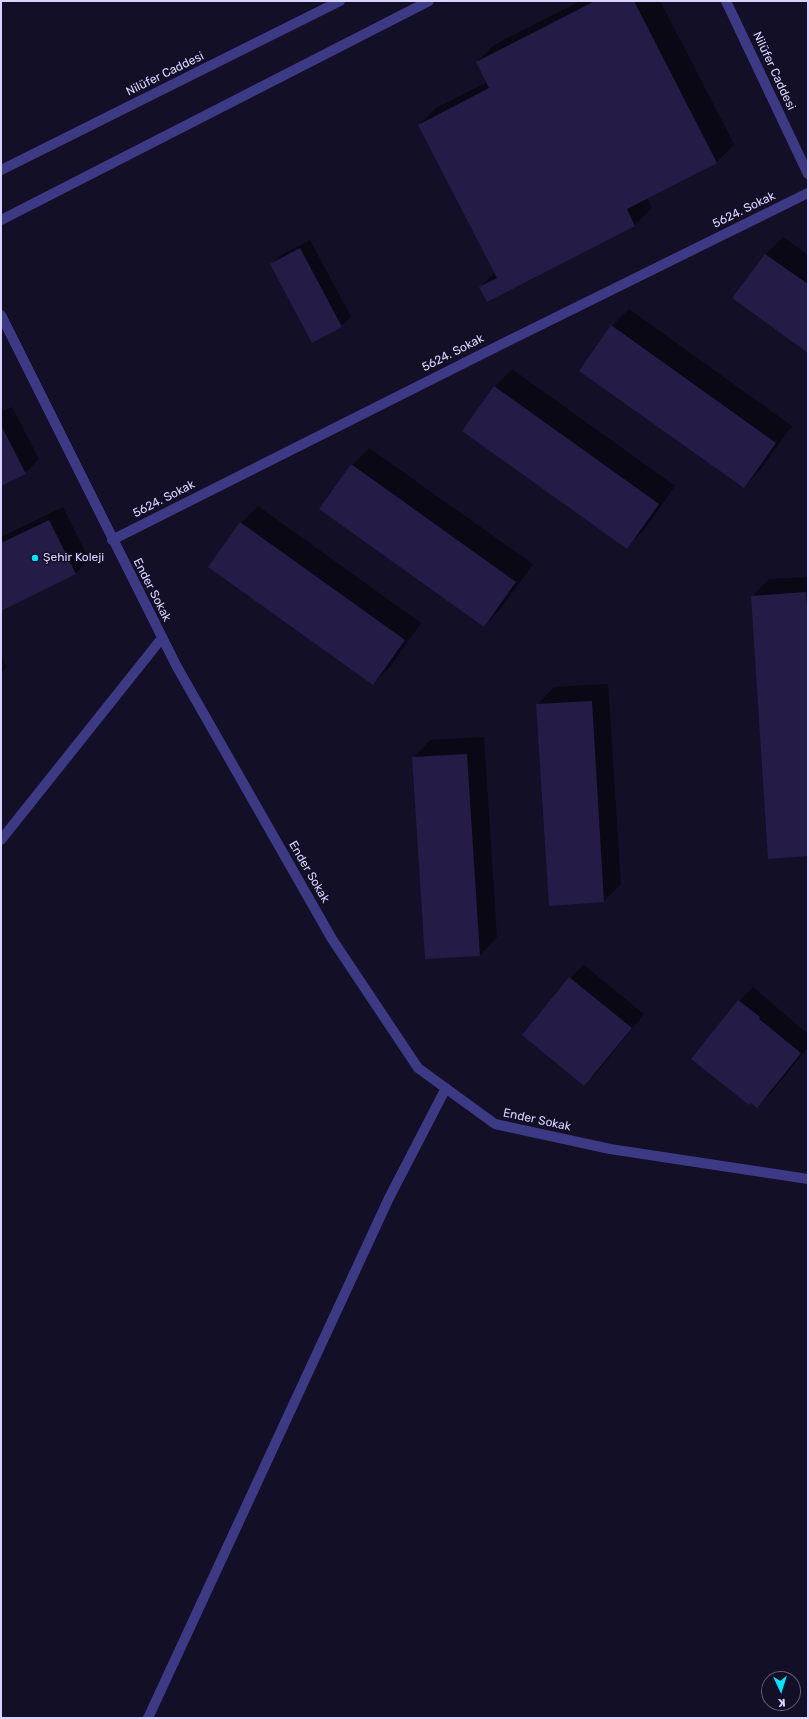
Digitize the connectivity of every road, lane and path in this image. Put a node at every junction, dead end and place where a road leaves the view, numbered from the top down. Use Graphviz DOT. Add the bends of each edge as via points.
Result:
graph roads {
  1 [pos="340,1"];
  2 [pos="429,1"];
  3 [pos="726,1"];
  4 [pos="1,170"];
  5 [pos="808,174"];
  6 [pos="808,193"];
  7 [pos="1,220"];
  8 [pos="1,315"];
  9 [pos="112,540"];
  10 [pos="162,638"];
  11 [pos="1,840"];
  12 [pos="446,1088"];
  13 [pos="808,1179"];
  14 [pos="148,1718"];
  1 -- 4 [label="street, Nilüfer Caddesi"];
  2 -- 7 [label="street"];
  3 -- 5 [label="street, Nilüfer Caddesi"];
  6 -- 9 [label="street, 5624. Sokak"];
  8 -- 9 [label="street, Ender Sokak"];
  9 -- 10 [label="street, Ender Sokak"];
  10 -- 11 [label="street"];
  10 -- 12 [label="street, Ender Sokak" via="332,939 418,1068"];
  12 -- 13 [label="street, Ender Sokak" via="495,1124 610,1149"];
  12 -- 14 [label="street" via="389,1198"];
}
